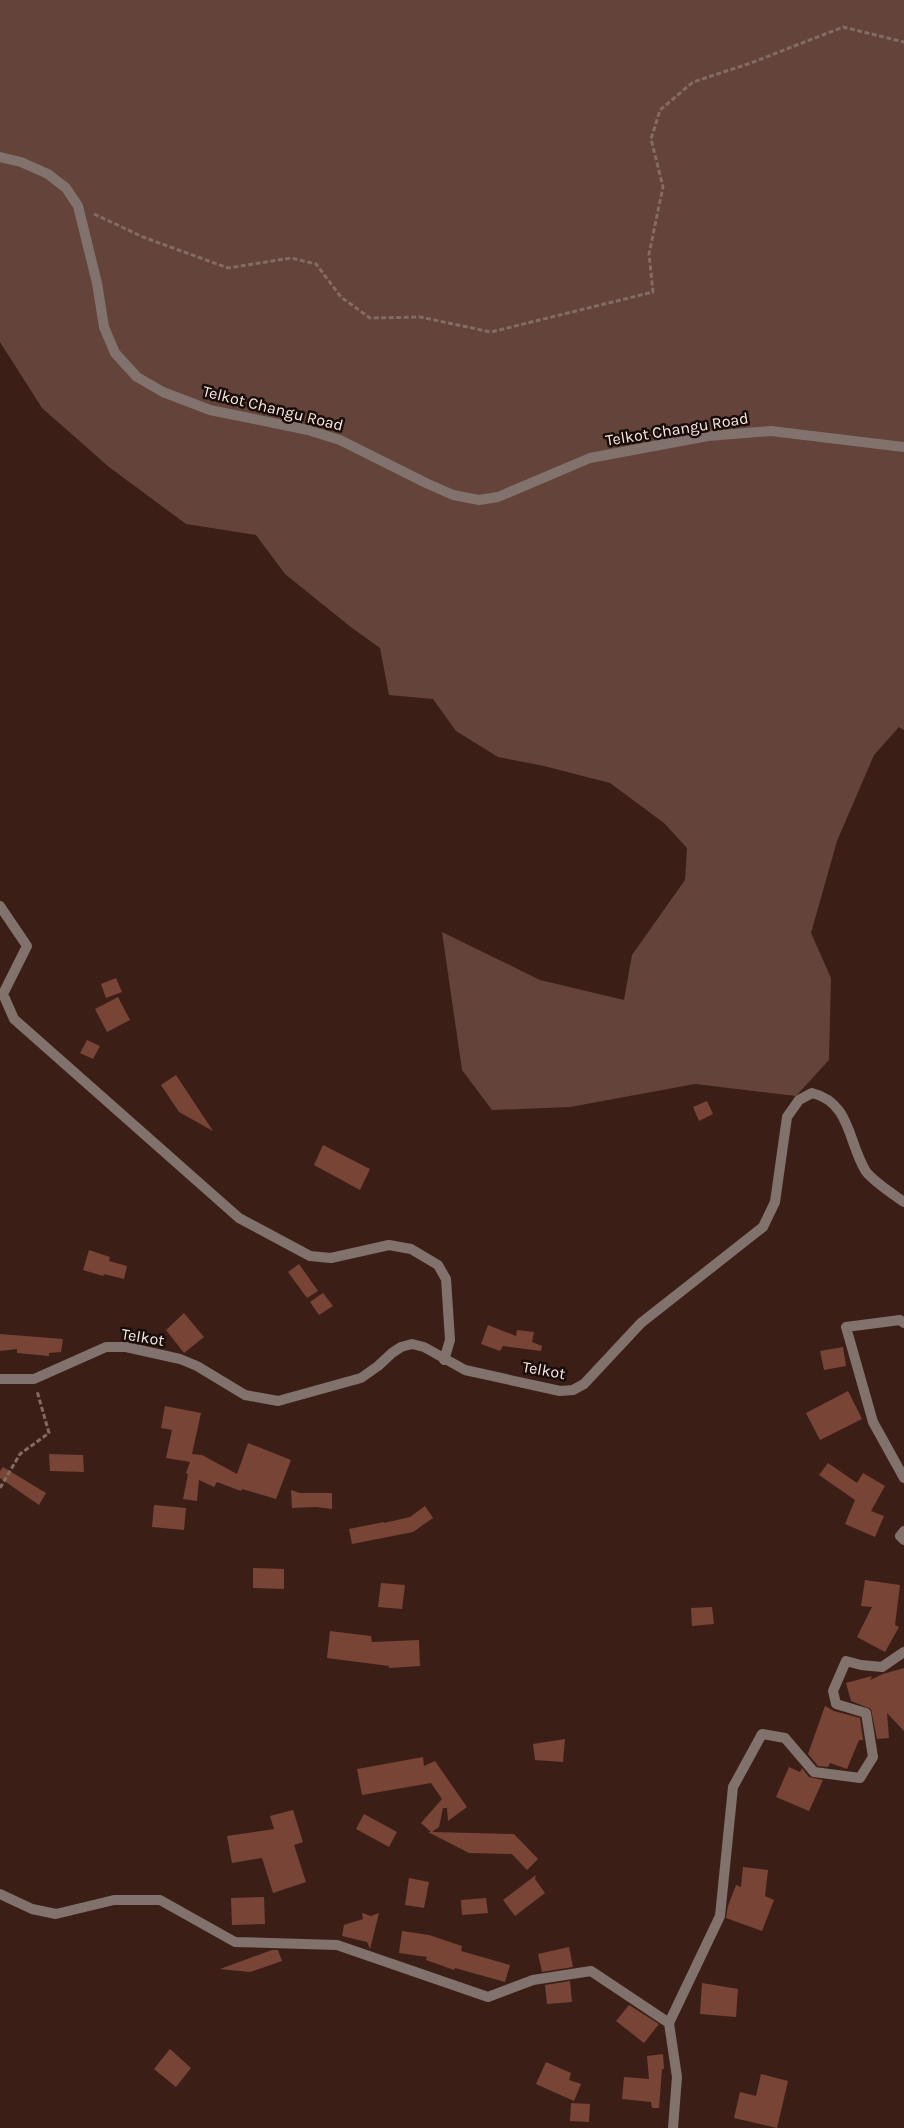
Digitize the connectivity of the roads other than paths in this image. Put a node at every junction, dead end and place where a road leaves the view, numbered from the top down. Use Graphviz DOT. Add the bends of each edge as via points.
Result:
graph roads {
  1 [pos="0,157"];
  2 [pos="904,447"];
  3 [pos="0,906"];
  4 [pos="904,1202"];
  5 [pos="904,1323"];
  6 [pos="444,1360"];
  7 [pos="0,1379"];
  8 [pos="904,1478"];
  9 [pos="904,1531"];
  10 [pos="904,1540"];
  11 [pos="904,1652"];
  12 [pos="0,1894"];
  13 [pos="669,2023"];
  14 [pos="673,2128"];
  1 -- 2 [label="street, Telkot Changu Road" via="48,174 66,188 78,206 104,327 115,353 137,377 163,392 210,410 308,430 340,440 453,495 479,500 498,497 590,458 716,435 771,432"];
  3 -- 6 [label="street" via="27,946 3,994 14,1020 239,1218 310,1256 331,1258 389,1245 410,1249 438,1265 446,1279 450,1340"];
  4 -- 6 [label="street, Telkot" via="865,1171 837,1107 825,1096 812,1093 799,1100 787,1116 775,1202 763,1227 641,1323 584,1384 573,1390 545,1389 465,1370"];
  5 -- 8 [label="street" via="900,1320 846,1327 873,1422"];
  6 -- 7 [label="street, Telkot" via="424,1347 412,1344 401,1347 361,1378 278,1401 245,1395 180,1359 126,1347 106,1347 34,1379"];
  9 -- 10 [label="street" via="900,1536"];
  11 -- 13 [label="street" via="882,1666 846,1661 833,1691 836,1704 866,1713 873,1757 860,1778 814,1772 785,1738 762,1734 733,1787 720,1916"];
  12 -- 13 [label="street" via="32,1909 56,1914 114,1900 160,1900 236,1942 337,1945 488,1997 533,1980 591,1971"];
  13 -- 14 [label="street" via="678,2077"];
}
